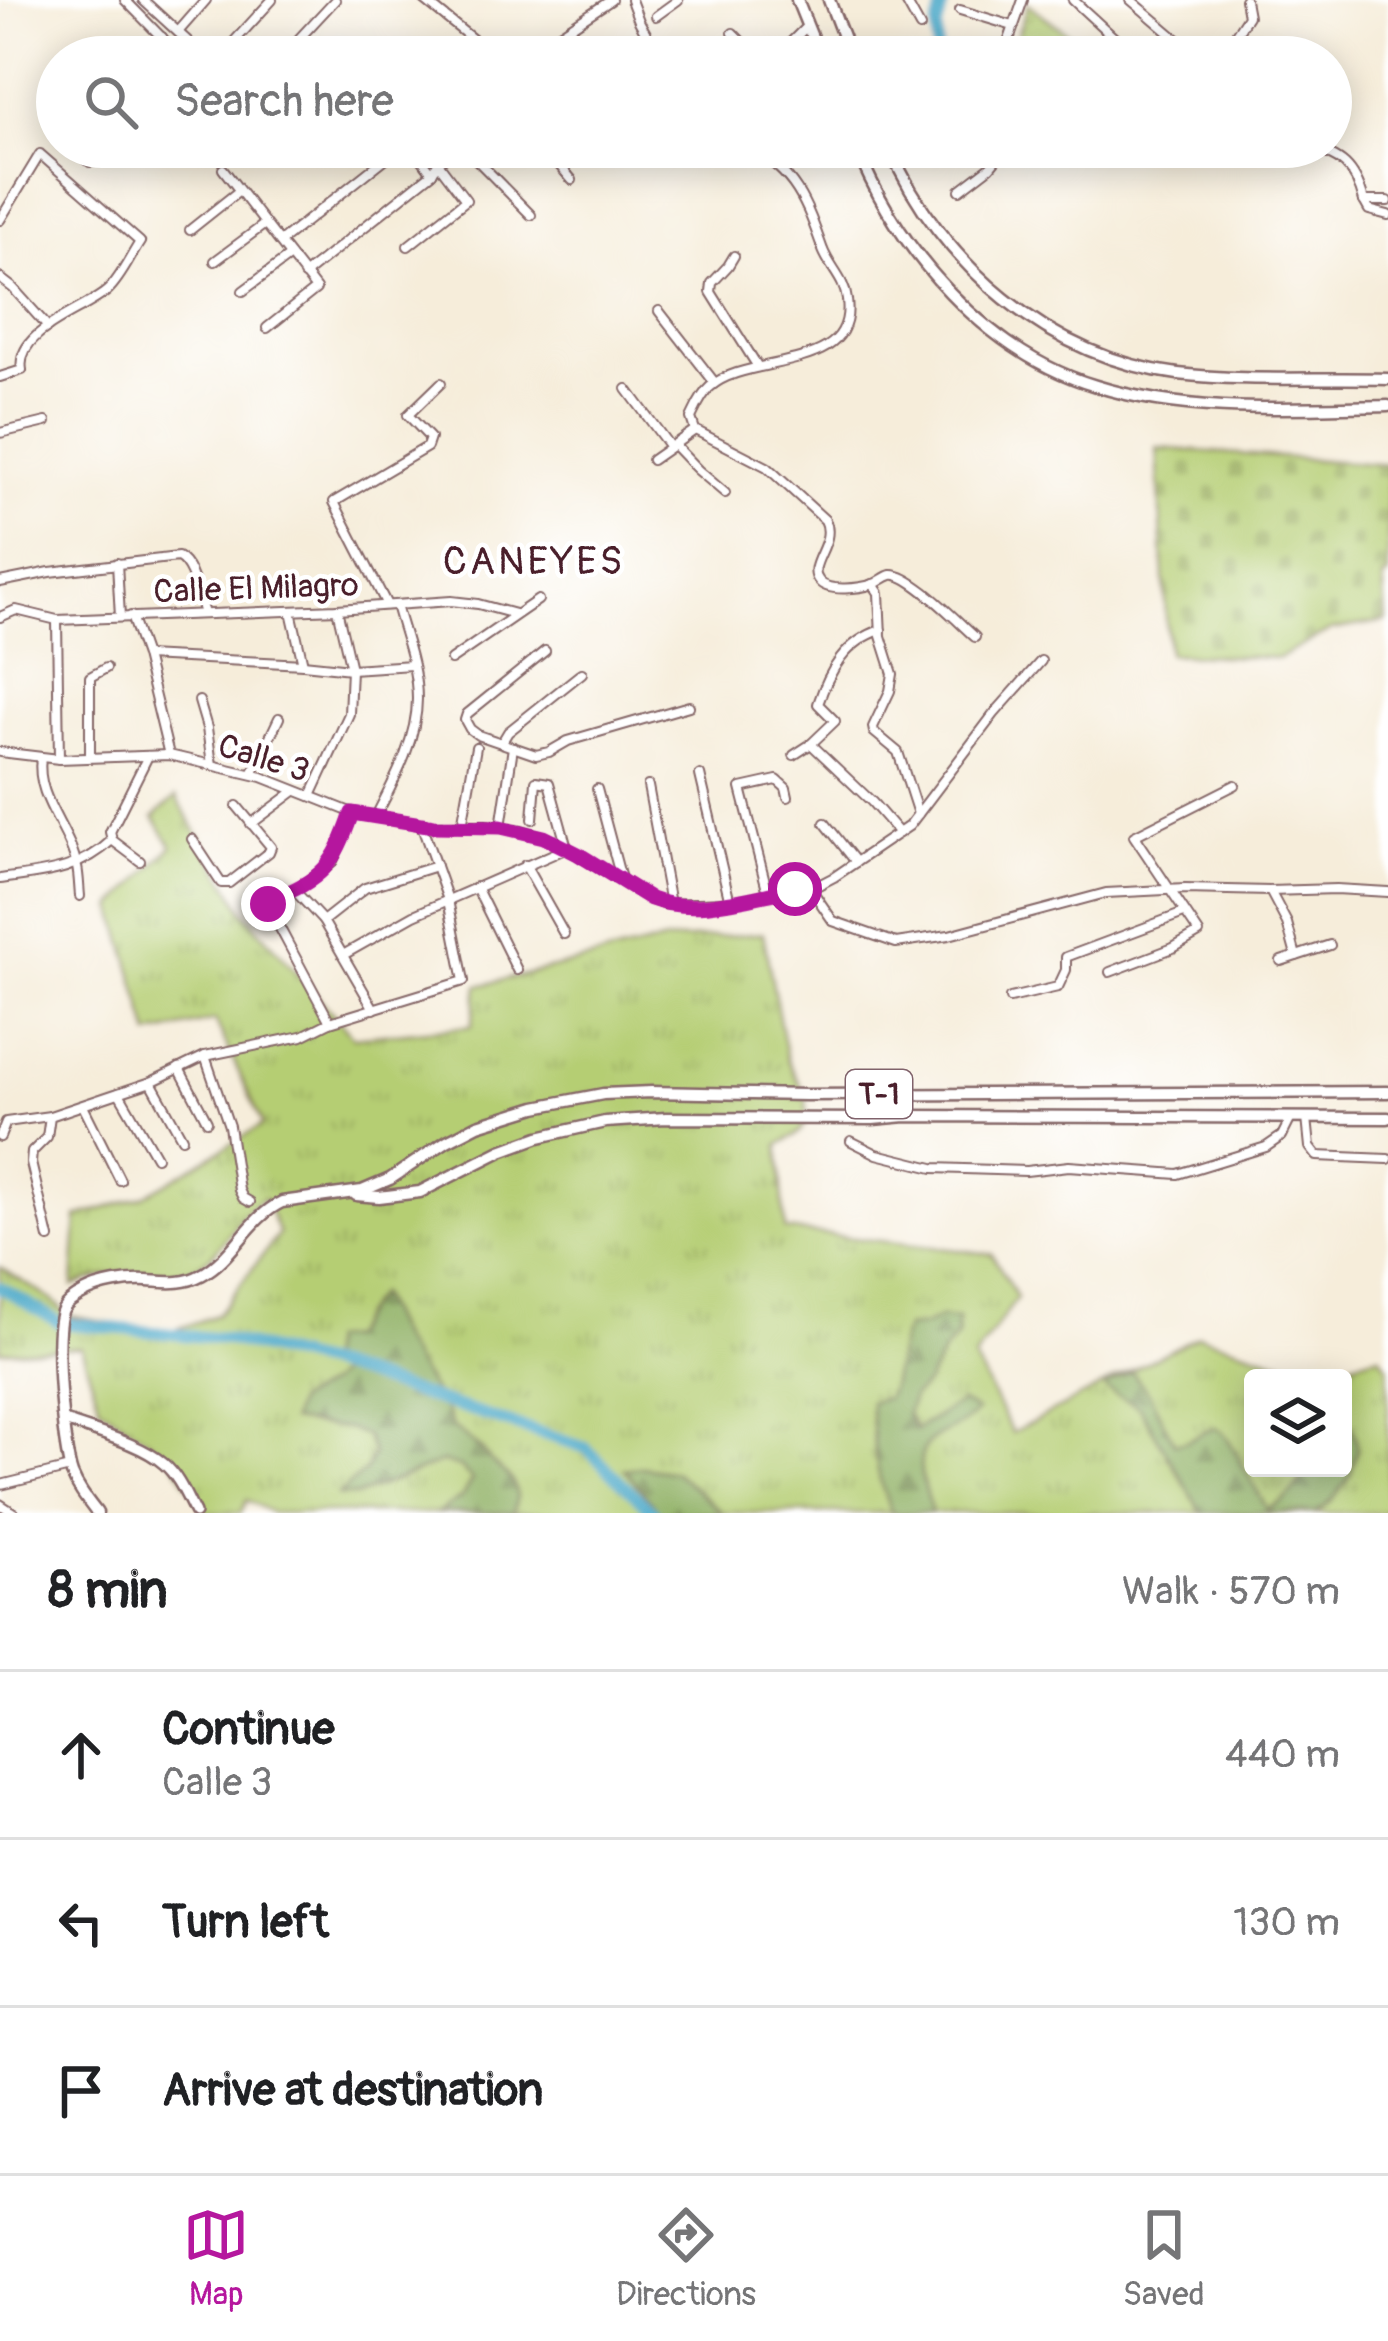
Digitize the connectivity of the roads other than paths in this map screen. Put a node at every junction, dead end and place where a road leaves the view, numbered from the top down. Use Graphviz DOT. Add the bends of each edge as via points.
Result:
graph roads {
  1 [pos="125,0"];
  2 [pos="143,0"];
  3 [pos="206,0"];
  4 [pos="272,0"];
  5 [pos="335,0"];
  6 [pos="424,0"];
  7 [pos="611,0"];
  8 [pos="631,0"];
  9 [pos="678,0"];
  10 [pos="797,0"];
  11 [pos="829,0"];
  12 [pos="905,0"];
  13 [pos="1023,0"];
  14 [pos="1073,0"];
  15 [pos="1131,0"];
  16 [pos="1245,0"];
  17 [pos="960,10"];
  18 [pos="656,16"];
  19 [pos="807,26"];
  20 [pos="1013,26"];
  21 [pos="920,27"];
  22 [pos="178,32"];
  23 [pos="733,33"];
  24 [pos="160,36"];
  25 [pos="182,36"];
  26 [pos="239,36"];
  27 [pos="302,36"];
  28 [pos="469,36"];
  29 [pos="555,36"];
  30 [pos="648,36"];
  31 [pos="736,36"];
  32 [pos="798,36"];
  33 [pos="811,36"];
  34 [pos="843,36"];
  35 [pos="1010,36"];
  36 [pos="1113,36"];
  37 [pos="1173,36"];
  38 [pos="1235,36"];
  39 [pos="36,161"];
  40 [pos="56,168"];
  41 [pos="373,168"];
  42 [pos="435,168"];
  43 [pos="483,168"];
  44 [pos="562,168"];
  45 [pos="779,168"];
  46 [pos="866,168"];
  47 [pos="901,168"];
  48 [pos="989,168"];
  49 [pos="1348,168"];
  50 [pos="223,169"];
  51 [pos="572,180"];
  52 [pos="239,190"];
  53 [pos="960,190"];
  54 [pos="1364,201"];
  55 [pos="1388,201"];
  56 [pos="531,215"];
  57 [pos="1388,215"];
  58 [pos="0,220"];
  59 [pos="265,224"];
  60 [pos="190,230"];
  61 [pos="280,242"];
  62 [pos="408,246"];
  63 [pos="290,256"];
  64 [pos="734,256"];
  65 [pos="215,261"];
  66 [pos="304,275"];
  67 [pos="0,278"];
  68 [pos="243,291"];
  69 [pos="659,311"];
  70 [pos="48,327"];
  71 [pos="267,328"];
  72 [pos="758,367"];
  73 [pos="0,377"];
  74 [pos="1388,379"];
  75 [pos="441,382"];
  76 [pos="715,383"];
  77 [pos="627,389"];
  78 [pos="1388,406"];
  79 [pos="46,422"];
  80 [pos="694,430"];
  81 [pos="0,433"];
  82 [pos="672,446"];
  83 [pos="652,460"];
  84 [pos="724,493"];
  85 [pos="117,563"];
  86 [pos="0,582"];
  87 [pos="873,584"];
  88 [pos="538,599"];
  89 [pos="392,605"];
  90 [pos="337,609"];
  91 [pos="291,611"];
  92 [pos="204,613"];
  93 [pos="515,614"];
  94 [pos="0,617"];
  95 [pos="126,617"];
  96 [pos="57,620"];
  97 [pos="880,630"];
  98 [pos="975,637"];
  99 [pos="545,651"];
  100 [pos="146,656"];
  101 [pos="451,660"];
  102 [pos="1041,661"];
  103 [pos="303,664"];
  104 [pos="412,665"];
  105 [pos="106,668"];
  106 [pos="351,668"];
  107 [pos="582,673"];
  108 [pos="199,701"];
  109 [pos="689,706"];
  110 [pos="279,718"];
  111 [pos="502,742"];
  112 [pos="811,744"];
  113 [pos="476,747"];
  114 [pos="513,747"];
  115 [pos="0,752"];
  116 [pos="169,754"];
  117 [pos="794,755"];
  118 [pos="148,756"];
  119 [pos="90,757"];
  120 [pos="41,758"];
  121 [pos="59,759"];
  122 [pos="212,765"];
  123 [pos="252,774"];
  124 [pos="700,775"];
  125 [pos="1235,784"];
  126 [pos="648,786"];
  127 [pos="598,789"];
  128 [pos="296,790"];
  129 [pos="311,796"];
  130 [pos="788,797"];
  131 [pos="237,806"];
  132 [pos="352,813"];
  133 [pos="918,814"];
  134 [pos="376,816"];
  135 [pos="533,819"];
  136 [pos="825,823"];
  137 [pos="251,824"];
  138 [pos="421,824"];
  139 [pos="462,826"];
  140 [pos="501,827"];
  141 [pos="899,833"];
  142 [pos="192,839"];
  143 [pos="112,840"];
  144 [pos="567,848"];
  145 [pos="140,861"];
  146 [pos="856,862"];
  147 [pos="77,865"];
  148 [pos="436,866"];
  149 [pos="525,866"];
  150 [pos="0,879"];
  151 [pos="622,881"];
  152 [pos="476,887"];
  153 [pos="811,889"];
  154 [pos="1171,889"];
  155 [pos="295,890"];
  156 [pos="1270,891"];
  157 [pos="1388,892"];
  158 [pos="768,893"];
  159 [pos="80,896"];
  160 [pos="448,900"];
  161 [pos="730,902"];
  162 [pos="670,904"];
  163 [pos="1184,913"];
  164 [pos="323,921"];
  165 [pos="565,934"];
  166 [pos="1330,945"];
  167 [pos="343,955"];
  168 [pos="1296,956"];
  169 [pos="1281,962"];
  170 [pos="517,970"];
  171 [pos="1110,972"];
  172 [pos="1010,998"];
  173 [pos="374,1009"];
  174 [pos="330,1022"];
  175 [pos="206,1056"];
  176 [pos="179,1068"];
  177 [pos="151,1082"];
  178 [pos="1388,1092"];
  179 [pos="119,1093"];
  180 [pos="83,1106"];
  181 [pos="50,1116"];
  182 [pos="1291,1118"];
  183 [pos="1307,1118"];
  184 [pos="1388,1118"];
  185 [pos="3,1121"];
  186 [pos="206,1121"];
  187 [pos="0,1137"];
  188 [pos="182,1138"];
  189 [pos="851,1141"];
  190 [pos="155,1156"];
  191 [pos="1388,1159"];
  192 [pos="119,1180"];
  193 [pos="349,1195"];
  194 [pos="250,1202"];
  195 [pos="49,1238"];
  196 [pos="65,1421"];
  197 [pos="70,1468"];
  198 [pos="1,1485"];
  199 [pos="187,1498"];
  200 [pos="0,1504"];
  201 [pos="14,1513"];
  202 [pos="97,1513"];
  203 [pos="182,1513"];
  204 [pos="195,1513"];
  1 -- 24 [label="street"];
  2 -- 22 [label="street"];
  3 -- 22 [label="street"];
  4 -- 26 [label="street"];
  5 -- 27 [label="street"];
  6 -- 28 [label="street"];
  7 -- 29 [label="street"];
  8 -- 30 [label="street"];
  9 -- 18 [label="street"];
  10 -- 19 [label="highway"];
  11 -- 34 [label="highway"];
  12 -- 21 [label="street"];
  13 -- 20 [label="street"];
  14 -- 36 [label="street"];
  15 -- 37 [label="street"];
  16 -- 38 [label="street" via="1248,16"];
  17 -- 20 [label="street"];
  19 -- 32 [label="street"];
  19 -- 33 [label="highway"];
  20 -- 35 [label="street"];
  22 -- 25 [label="street"];
  23 -- 31 [label="street"];
  39 -- 58 [label="street"];
  40 -- 70 [label="street" via="140,242 109,289"];
  41 -- 61 [label="street"];
  42 -- 62 [label="street" via="466,200"];
  42 -- 66 [label="street"];
  43 -- 56 [label="street"];
  44 -- 51 [label="street"];
  45 -- 72 [label="street" via="796,184 844,285 848,311 837,340"];
  46 -- 78 [label="highway" via="931,271 986,325 1065,375 1135,396 1217,406"];
  47 -- 74 [label="highway" via="969,266 1060,338 1172,374"];
  48 -- 53 [label="street"];
  49 -- 54 [label="street"];
  50 -- 52 [label="street"];
  52 -- 59 [label="street"];
  52 -- 60 [label="street"];
  54 -- 55 [label="street"];
  54 -- 57 [label="street"];
  59 -- 61 [label="street"];
  59 -- 65 [label="street"];
  61 -- 63 [label="street"];
  63 -- 66 [label="street"];
  63 -- 68 [label="street"];
  64 -- 72 [label="street" via="711,292"];
  66 -- 71 [label="street" via="316,289"];
  67 -- 70 [label="street"];
  69 -- 76 [label="street"];
  70 -- 73 [label="street" via="28,345 22,370"];
  72 -- 76 [label="street"];
  75 -- 89 [label="street" via="408,415 430,439 427,447 334,502"];
  76 -- 80 [label="street" via="691,418"];
  77 -- 82 [label="street"];
  79 -- 81 [label="street"];
  80 -- 82 [label="street"];
  80 -- 87 [label="street" via="767,467 825,520 830,530 815,569 822,585"];
  82 -- 83 [label="street"];
  82 -- 84 [label="street"];
  85 -- 86 [label="street"];
  85 -- 92 [label="street" via="183,559"];
  85 -- 95 [label="street"];
  87 -- 97 [label="street"];
  87 -- 98 [label="street" via="899,576"];
  88 -- 93 [label="street"];
  89 -- 90 [label="street, Calle El Milagro"];
  89 -- 93 [label="street, Calle El Milagro" via="464,602"];
  89 -- 104 [label="street"];
  90 -- 91 [label="street, Calle El Milagro"];
  90 -- 106 [label="street"];
  91 -- 92 [label="street, Calle El Milagro"];
  91 -- 103 [label="street"];
  92 -- 95 [label="street, Calle El Milagro"];
  93 -- 101 [label="street"];
  94 -- 96 [label="street, Calle El Milagro" via="16,610"];
  95 -- 96 [label="street, Calle El Milagro"];
  95 -- 100 [label="street"];
  96 -- 121 [label="street"];
  97 -- 112 [label="street" via="845,651 818,704 835,721"];
  97 -- 133 [label="street" via="893,674 874,732 898,752"];
  99 -- 111 [label="street" via="465,717 475,734"];
  100 -- 103 [label="street"];
  100 -- 116 [label="street"];
  102 -- 133 [label="street, Calle 3"];
  103 -- 106 [label="street"];
  104 -- 106 [label="street"];
  104 -- 134 [label="street" via="413,727"];
  105 -- 119 [label="street" via="90,677"];
  106 -- 129 [label="street" via="349,714"];
  107 -- 111 [label="street"];
  108 -- 122 [label="street"];
  109 -- 114 [label="street" via="545,754"];
  110 -- 123 [label="street"];
  111 -- 114 [label="street"];
  112 -- 117 [label="street"];
  112 -- 141 [label="street"];
  113 -- 139 [label="street"];
  114 -- 140 [label="street"];
  115 -- 120 [label="street, Calle 3"];
  116 -- 118 [label="street, Calle 3"];
  116 -- 122 [label="street, Calle 3"];
  118 -- 119 [label="street, Calle 3"];
  118 -- 143 [label="street"];
  119 -- 121 [label="street, Calle 3"];
  120 -- 121 [label="street, Calle 3"];
  120 -- 147 [label="street" via="44,790"];
  122 -- 123 [label="street, Calle 3"];
  123 -- 128 [label="street, Calle 3"];
  124 -- 161 [label="street"];
  125 -- 154 [label="street" via="1134,836"];
  126 -- 162 [label="street"];
  127 -- 151 [label="street"];
  128 -- 129 [label="street, Calle 3"];
  128 -- 137 [label="street"];
  129 -- 132 [label="street, Calle 3"];
  130 -- 158 [label="street" via="777,780 741,788"];
  131 -- 137 [label="street"];
  132 -- 134 [label="street, Calle 3"];
  132 -- 155 [label="street" via="332,863"];
  133 -- 141 [label="street, Calle 3"];
  134 -- 138 [label="street, Calle 3"];
  135 -- 144 [label="street" via="536,781 549,783"];
  136 -- 146 [label="street"];
  137 -- 142 [label="street" via="271,849 227,884"];
  138 -- 139 [label="street, Calle 3"];
  138 -- 148 [label="street"];
  139 -- 140 [label="street, Calle 3"];
  140 -- 144 [label="street, Calle 3"];
  141 -- 146 [label="street, Calle 3"];
  143 -- 145 [label="street"];
  143 -- 147 [label="street"];
  144 -- 149 [label="street"];
  144 -- 151 [label="street, Calle 3"];
  146 -- 153 [label="street, Calle 3"];
  147 -- 150 [label="street"];
  147 -- 159 [label="street"];
  148 -- 160 [label="street"];
  148 -- 164 [label="street" via="365,888"];
  149 -- 152 [label="street"];
  149 -- 165 [label="street"];
  151 -- 162 [label="street, Calle 3"];
  152 -- 160 [label="street"];
  152 -- 170 [label="street"];
  153 -- 154 [label="street" via="832,921 896,944 1091,895"];
  153 -- 158 [label="street, Calle 3"];
  154 -- 156 [label="street"];
  154 -- 163 [label="street"];
  155 -- 164 [label="street"];
  155 -- 174 [label="street" via="268,906"];
  156 -- 157 [label="street"];
  156 -- 168 [label="street"];
  158 -- 161 [label="street, Calle 3"];
  160 -- 167 [label="street"];
  160 -- 173 [label="street" via="464,981"];
  161 -- 162 [label="street, Calle 3"];
  163 -- 171 [label="street" via="1199,933"];
  163 -- 172 [label="street" via="1066,957 1058,987"];
  164 -- 167 [label="street"];
  166 -- 168 [label="street"];
  167 -- 173 [label="street"];
  168 -- 169 [label="street"];
  173 -- 174 [label="street"];
  174 -- 175 [label="street" via="302,1036"];
  175 -- 176 [label="street"];
  175 -- 194 [label="street" via="239,1190"];
  176 -- 177 [label="street"];
  176 -- 186 [label="street"];
  177 -- 179 [label="street"];
  177 -- 188 [label="street"];
  178 -- 193 [label="highway, T-1" via="603,1094 478,1125"];
  179 -- 180 [label="street"];
  179 -- 190 [label="street"];
  180 -- 181 [label="street"];
  180 -- 192 [label="street"];
  181 -- 185 [label="street"];
  181 -- 195 [label="street" via="31,1163"];
  182 -- 183 [label="highway, T-1"];
  182 -- 189 [label="street" via="1267,1147 1178,1174 933,1168"];
  182 -- 193 [label="highway, T-1" via="626,1120 539,1137 407,1196"];
  183 -- 184 [label="highway, T-1"];
  183 -- 191 [label="street" via="1317,1156"];
  185 -- 187 [label="street"];
  193 -- 196 [label="highway, T-1" via="282,1202 198,1277 135,1281 70,1302 60,1323 58,1370"];
  196 -- 197 [label="highway, T-1"];
  196 -- 199 [label="main road" via="150,1454"];
  197 -- 198 [label="street"];
  197 -- 202 [label="highway, T-1"];
  199 -- 203 [label="street"];
  199 -- 204 [label="main road"];
  200 -- 201 [label="street"];
}
